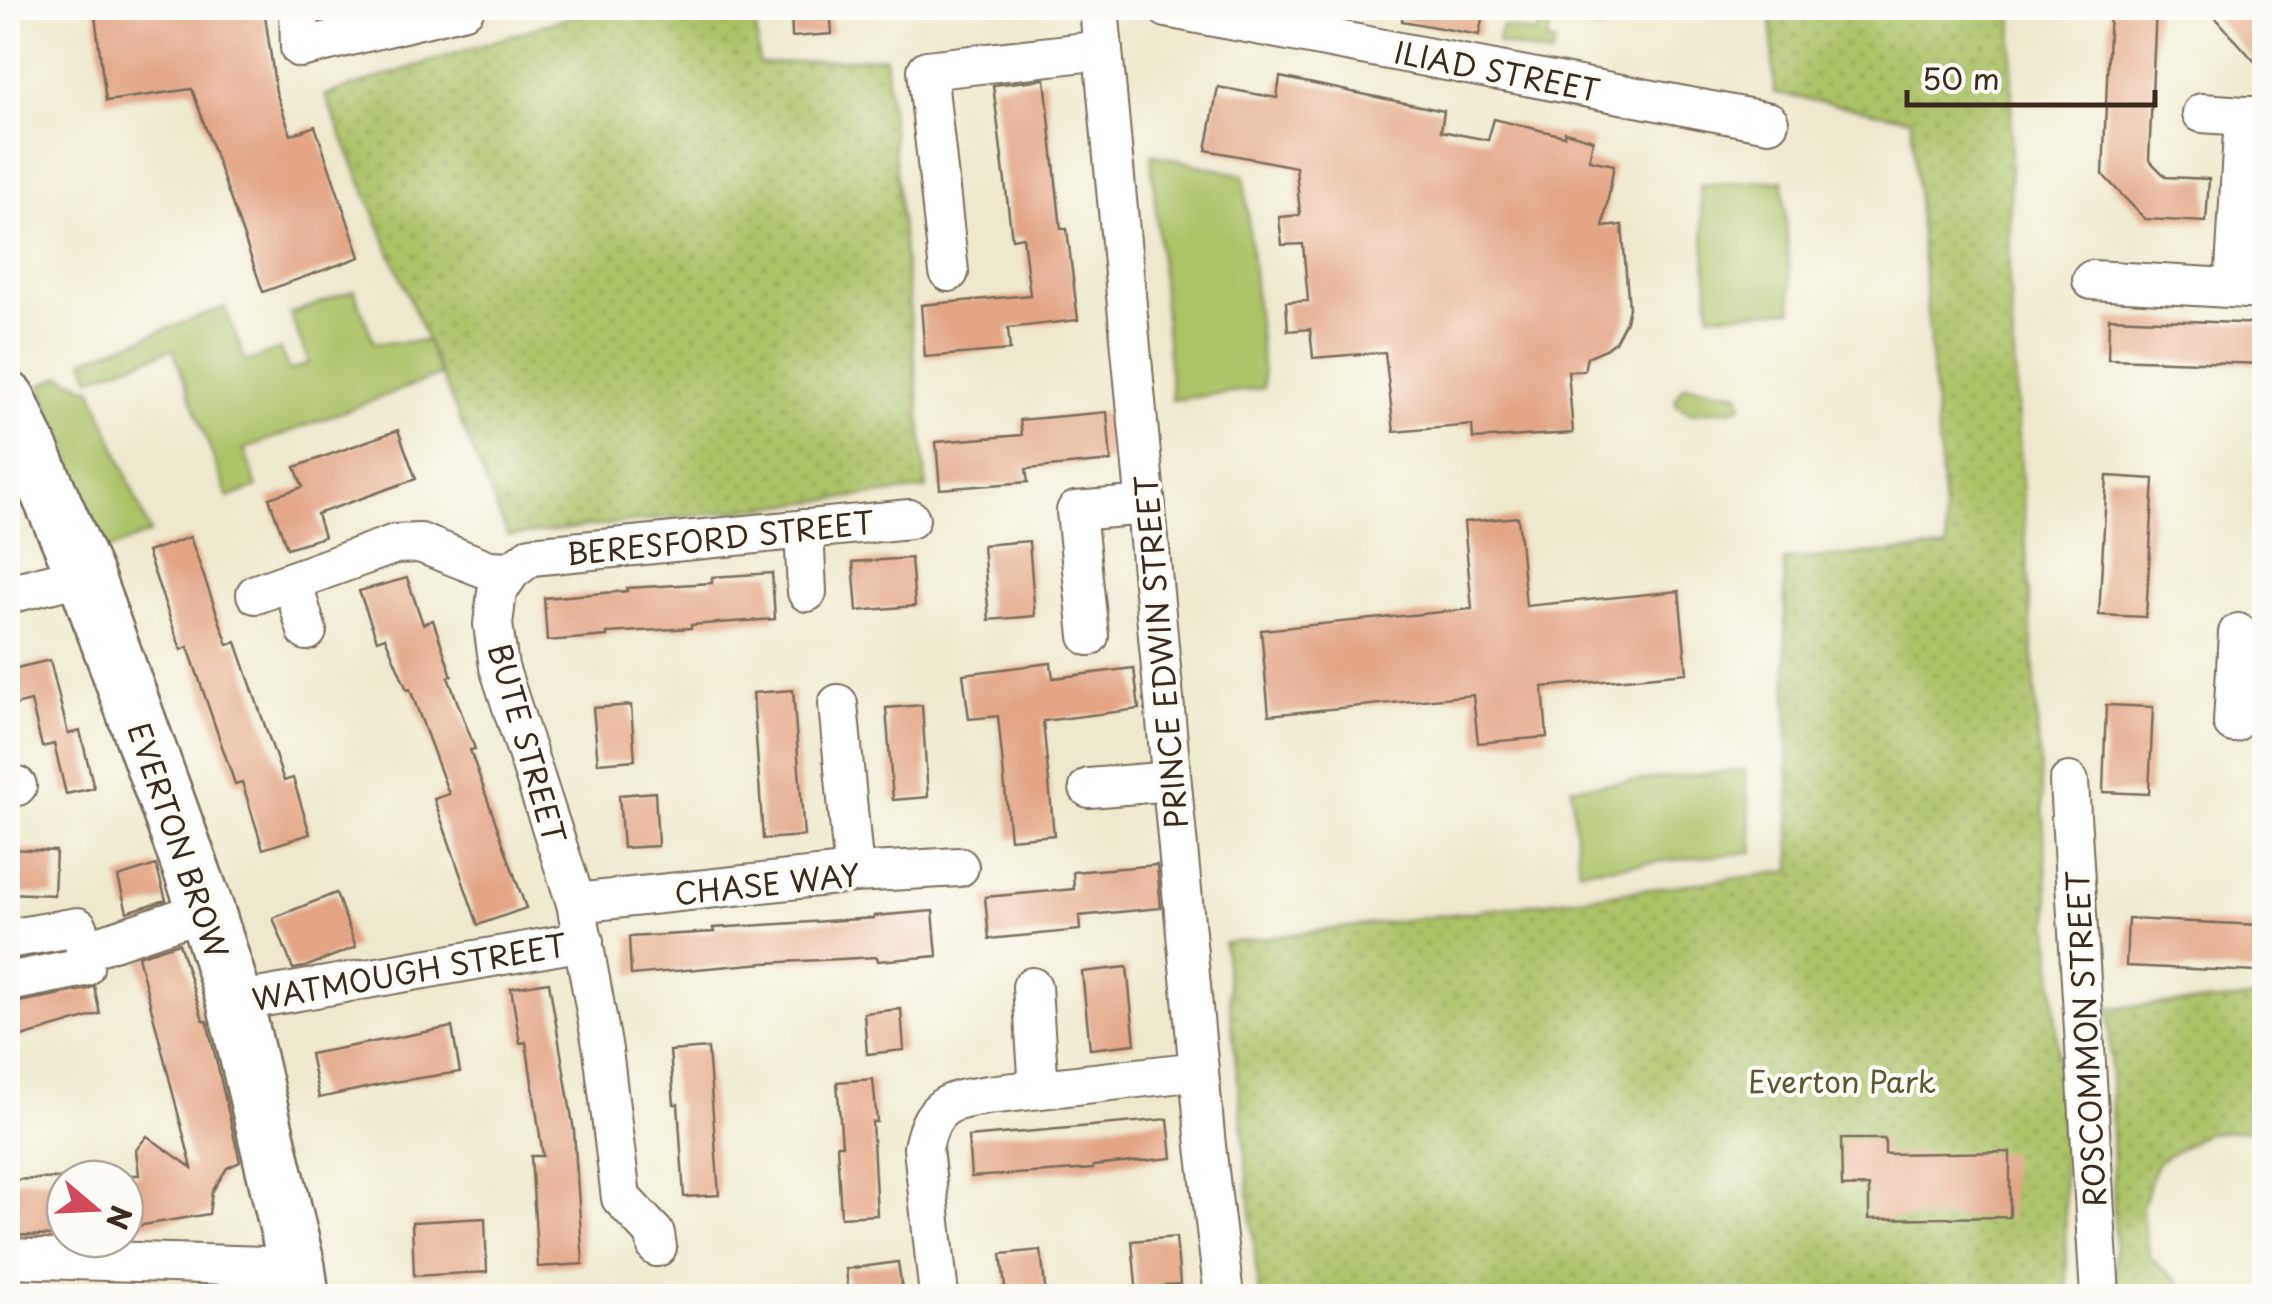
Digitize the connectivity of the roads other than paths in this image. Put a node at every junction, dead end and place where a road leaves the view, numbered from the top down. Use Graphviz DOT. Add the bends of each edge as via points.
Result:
graph roads {
  1 [pos="298,8"];
  2 [pos="466,8"];
  3 [pos="1099,8"];
  4 [pos="1167,8"];
  5 [pos="1104,50"];
  6 [pos="2202,113"];
  7 [pos="2254,116"];
  8 [pos="1768,122"];
  9 [pos="948,272"];
  10 [pos="2092,280"];
  11 [pos="2249,289"];
  12 [pos="8,400"];
  13 [pos="1146,504"];
  14 [pos="910,519"];
  15 [pos="804,529"];
  16 [pos="521,563"];
  17 [pos="85,575"];
  18 [pos="292,581"];
  19 [pos="808,592"];
  20 [pos="8,594"];
  21 [pos="256,594"];
  22 [pos="307,631"];
  23 [pos="2238,633"];
  24 [pos="1090,636"];
  25 [pos="2250,683"];
  26 [pos="838,704"];
  27 [pos="2233,723"];
  28 [pos="1171,780"];
  29 [pos="2070,782"];
  30 [pos="1089,788"];
  31 [pos="959,867"];
  32 [pos="854,873"];
  33 [pos="576,902"];
  34 [pos="206,910"];
  35 [pos="8,940"];
  36 [pos="584,940"];
  37 [pos="86,950"];
  38 [pos="8,982"];
  39 [pos="1032,987"];
  40 [pos="234,1002"];
  41 [pos="1199,1071"];
  42 [pos="1039,1090"];
  43 [pos="657,1247"];
  44 [pos="8,1258"];
  45 [pos="299,1282"];
  46 [pos="939,1296"];
  47 [pos="1224,1296"];
  48 [pos="2100,1296"];
  1 -- 2 [label="street" via="300,48"];
  3 -- 5 [label="street, PRINCE EDWIN STREET"];
  4 -- 8 [label="street, ILIAD STREET"];
  5 -- 9 [label="street" via="927,70"];
  5 -- 13 [label="street, PRINCE EDWIN STREET"];
  6 -- 7 [label="street"];
  7 -- 11 [label="street"];
  10 -- 11 [label="street"];
  12 -- 17 [label="street, EVERTON BROW"];
  13 -- 24 [label="street" via="1076,511"];
  13 -- 28 [label="street, PRINCE EDWIN STREET"];
  14 -- 15 [label="street, BERESFORD STREET"];
  15 -- 16 [label="street, BERESFORD STREET"];
  15 -- 19 [label="street"];
  16 -- 18 [label="street, BERESFORD STREET" via="489,570 420,543 394,544"];
  16 -- 33 [label="street, BUTE STREET" via="497,592 493,624 500,666"];
  17 -- 20 [label="street"];
  17 -- 34 [label="street, EVERTON BROW"];
  18 -- 21 [label="street, BERESFORD STREET"];
  18 -- 22 [label="street"];
  23 -- 25 [label="street"];
  25 -- 27 [label="street"];
  26 -- 32 [label="street"];
  28 -- 30 [label="street"];
  28 -- 41 [label="street, PRINCE EDWIN STREET"];
  29 -- 48 [label="street, ROSCOMMON STREET"];
  31 -- 32 [label="street, CHASE WAY"];
  32 -- 33 [label="street, CHASE WAY"];
  33 -- 36 [label="street, BUTE STREET"];
  34 -- 37 [label="street"];
  34 -- 40 [label="street, EVERTON BROW"];
  35 -- 37 [label="street" via="78,927"];
  36 -- 40 [label="street, WATMOUGH STREET"];
  36 -- 43 [label="street, BUTE STREET" via="621,1198 655,1234"];
  37 -- 38 [label="street" via="84,967"];
  39 -- 42 [label="street"];
  40 -- 45 [label="street, EVERTON BROW"];
  41 -- 42 [label="street"];
  41 -- 47 [label="street, PRINCE EDWIN STREET"];
  42 -- 46 [label="street" via="947,1104 927,1130 923,1148"];
  44 -- 45 [label="street"];
}
